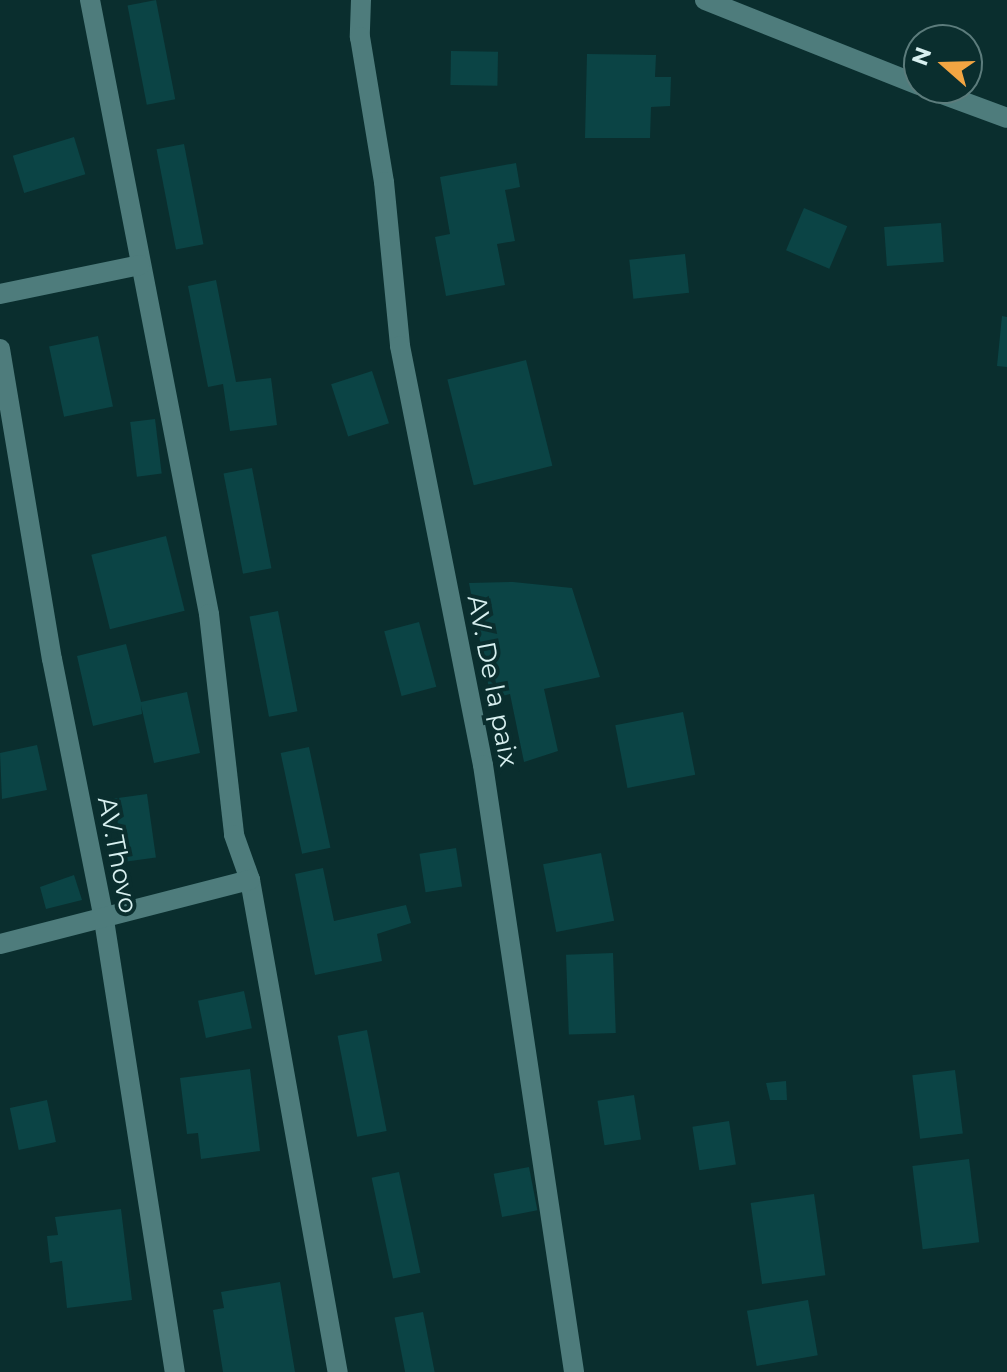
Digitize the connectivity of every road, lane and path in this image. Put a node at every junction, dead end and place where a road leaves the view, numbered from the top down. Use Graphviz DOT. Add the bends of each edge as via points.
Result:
graph roads {
  1 [pos="90,0"];
  2 [pos="361,0"];
  3 [pos="705,0"];
  4 [pos="903,79"];
  5 [pos="969,104"];
  6 [pos="1007,118"];
  7 [pos="140,265"];
  8 [pos="0,294"];
  9 [pos="0,349"];
  10 [pos="250,880"];
  11 [pos="104,920"];
  12 [pos="0,944"];
  13 [pos="175,1372"];
  14 [pos="338,1372"];
  15 [pos="574,1372"];
  1 -- 7 [label="street"];
  2 -- 15 [label="street, AV. De la paix" via="360,37 384,182 400,346 483,765"];
  3 -- 4 [label="street"];
  5 -- 6 [label="street"];
  7 -- 8 [label="street"];
  7 -- 10 [label="street" via="209,614 234,835"];
  9 -- 11 [label="street, AV.Thovo" via="52,659"];
  10 -- 11 [label="street"];
  10 -- 14 [label="street"];
  11 -- 12 [label="street"];
  11 -- 13 [label="street, AV.Thovo"];
}
